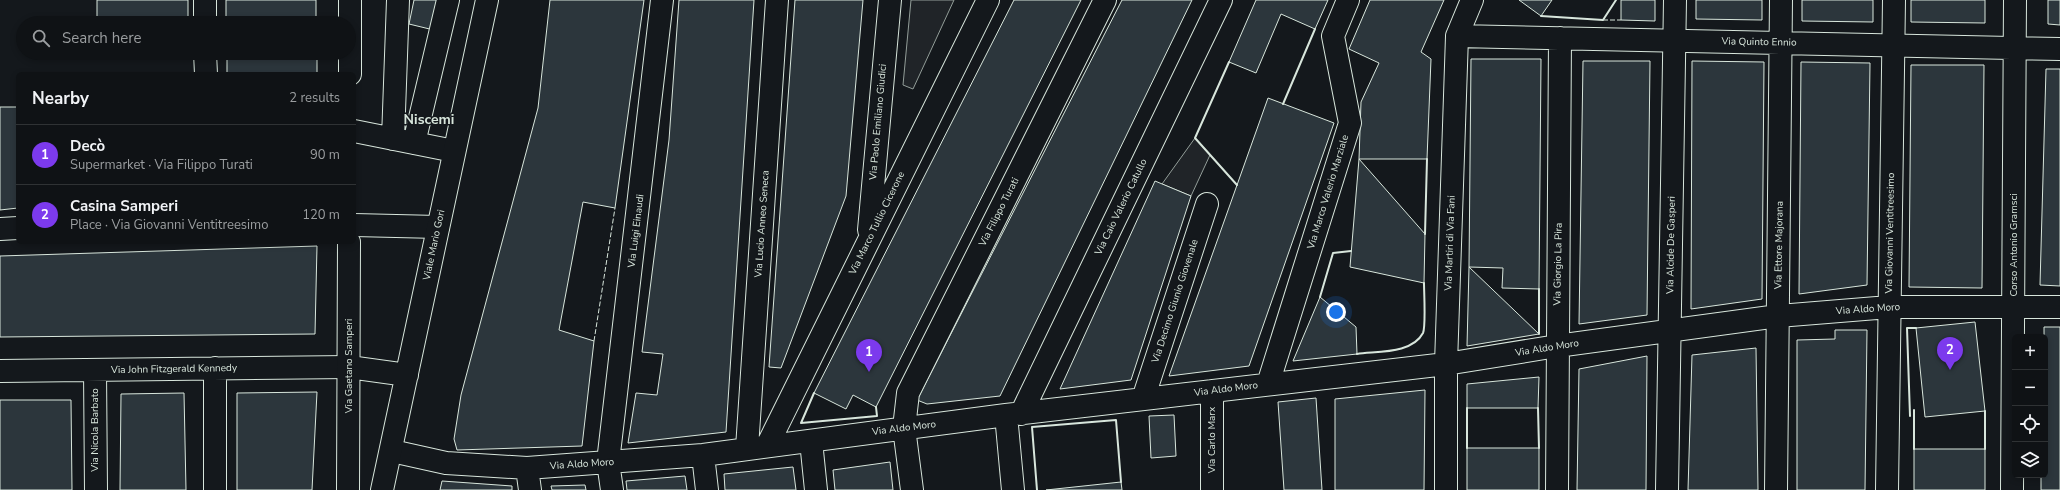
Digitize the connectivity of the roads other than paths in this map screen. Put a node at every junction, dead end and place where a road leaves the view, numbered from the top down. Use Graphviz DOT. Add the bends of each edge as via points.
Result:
graph roads {
  1 [pos="205,0"];
  2 [pos="350,0"];
  3 [pos="398,0"];
  4 [pos="448,0"];
  5 [pos="487,0"];
  6 [pos="662,0"];
  7 [pos="776,0"];
  8 [pos="890,0"];
  9 [pos="988,0"];
  10 [pos="1105,0"];
  11 [pos="1221,0"];
  12 [pos="1348,0"];
  13 [pos="1472,0"];
  14 [pos="1488,0"];
  15 [pos="1675,0"];
  16 [pos="1782,0"];
  17 [pos="1894,0"];
  18 [pos="2015,0"];
  19 [pos="205,16"];
  20 [pos="350,16"];
  21 [pos="1457,36"];
  22 [pos="1560,38"];
  23 [pos="1674,40"];
  24 [pos="1781,43"];
  25 [pos="1894,45"];
  26 [pos="2015,48"];
  27 [pos="2060,49"];
  28 [pos="205,60"];
  29 [pos="350,60"];
  30 [pos="206,72"];
  31 [pos="350,72"];
  32 [pos="356,131"];
  33 [pos="393,139"];
  34 [pos="414,143"];
  35 [pos="454,151"];
  36 [pos="1207,204"];
  37 [pos="356,225"];
  38 [pos="438,227"];
  39 [pos="16,228"];
  40 [pos="0,229"];
  41 [pos="868,243"];
  42 [pos="349,244"];
  43 [pos="1889,307"];
  44 [pos="2014,307"];
  45 [pos="2060,308"];
  46 [pos="1778,316"];
  47 [pos="1669,331"];
  48 [pos="1557,346"];
  49 [pos="1446,364"];
  50 [pos="349,367"];
  51 [pos="215,368"];
  52 [pos="95,370"];
  53 [pos="0,371"];
  54 [pos="407,375"];
  55 [pos="1268,384"];
  56 [pos="1212,391"];
  57 [pos="1143,399"];
  58 [pos="1013,415"];
  59 [pos="904,428"];
  60 [pos="810,441"];
  61 [pos="757,447"];
  62 [pos="392,451"];
  63 [pos="703,455"];
  64 [pos="608,462"];
  65 [pos="527,468"];
  66 [pos="96,490"];
  67 [pos="215,490"];
  68 [pos="348,490"];
  69 [pos="382,490"];
  70 [pos="530,490"];
  71 [pos="612,490"];
  72 [pos="707,490"];
  73 [pos="816,490"];
  74 [pos="912,490"];
  75 [pos="1013,490"];
  76 [pos="1212,490"];
  77 [pos="1446,490"];
  78 [pos="1557,490"];
  79 [pos="1667,490"];
  80 [pos="1776,490"];
  81 [pos="1887,490"];
  82 [pos="2012,490"];
  1 -- 19 [label="street"];
  2 -- 20 [label="street"];
  3 -- 33 [label="street"];
  4 -- 34 [label="street"];
  5 -- 35 [label="street, Viale Mario Gori"];
  6 -- 64 [label="street, Via Luigi Einaudi"];
  7 -- 61 [label="street, Via Lucio Anneo Seneca"];
  8 -- 41 [label="street, Via Paolo Emiliano Giudici"];
  9 -- 41 [label="street, Via Marco Tullio Cicerone"];
  10 -- 59 [label="street, Via Filippo Turati" via="908,393"];
  11 -- 58 [label="street, Via Caio Valerio Catullo"];
  12 -- 55 [label="street, Via Marco Valerio Marziale" via="1333,36 1350,123"];
  13 -- 21 [label="street, Via Martiri di Via Fani"];
  14 -- 21 [label="street"];
  15 -- 23 [label="street, Via Alcide De Gasperi"];
  16 -- 24 [label="street, Via Ettore Majorana"];
  17 -- 25 [label="street, Via Giovanni Ventitreesimo"];
  18 -- 26 [label="street, Corso Antonio Gramsci"];
  21 -- 22 [label="street, Via Quinto Ennio"];
  21 -- 49 [label="street, Via Martiri di Via Fani"];
  22 -- 23 [label="street, Via Quinto Ennio"];
  22 -- 48 [label="street, Via Giorgio La Pira"];
  23 -- 24 [label="street, Via Quinto Ennio"];
  23 -- 47 [label="street, Via Alcide De Gasperi"];
  24 -- 25 [label="street, Via Quinto Ennio"];
  24 -- 46 [label="street, Via Ettore Majorana"];
  25 -- 26 [label="street, Via Quinto Ennio"];
  25 -- 43 [label="street, Via Giovanni Ventitreesimo"];
  26 -- 27 [label="street, Via Quinto Ennio"];
  26 -- 44 [label="street, Corso Antonio Gramsci"];
  28 -- 30 [label="street"];
  29 -- 31 [label="street"];
  32 -- 33 [label="street"];
  33 -- 34 [label="street"];
  34 -- 35 [label="street"];
  35 -- 38 [label="street, Viale Mario Gori"];
  36 -- 57 [label="street, Via Decimo Giunio Giovenale"];
  37 -- 38 [label="street"];
  38 -- 54 [label="street, Viale Mario Gori"];
  39 -- 40 [label="street"];
  41 -- 61 [label="street, Via Marco Tullio Cicerone"];
  42 -- 50 [label="street, Via Gaetano Samperi"];
  43 -- 44 [label="street, Via Aldo Moro"];
  43 -- 46 [label="street, Via Aldo Moro"];
  43 -- 81 [label="street, Via Giovanni Ventitreesimo"];
  44 -- 45 [label="street, Via Aldo Moro"];
  44 -- 82 [label="street, Corso Antonio Gramsci"];
  46 -- 47 [label="street, Via Aldo Moro"];
  46 -- 80 [label="street, Via Ettore Majorana"];
  47 -- 48 [label="street, Via Aldo Moro"];
  47 -- 79 [label="street, Via Alcide De Gasperi"];
  48 -- 49 [label="street, Via Aldo Moro"];
  48 -- 78 [label="street, Via Giorgio La Pira"];
  49 -- 55 [label="street, Via Aldo Moro"];
  49 -- 77 [label="street, Via Martiri di Via Fani"];
  50 -- 51 [label="street, Via John Fitzgerald Kennedy"];
  50 -- 54 [label="street, Via John Fitzgerald Kennedy"];
  50 -- 68 [label="street, Via Gaetano Samperi"];
  51 -- 52 [label="street, Via John Fitzgerald Kennedy"];
  51 -- 67 [label="street"];
  52 -- 53 [label="street, Via John Fitzgerald Kennedy"];
  52 -- 66 [label="street, Via Nicola Barbato"];
  54 -- 62 [label="street, Viale Mario Gori"];
  55 -- 56 [label="street, Via Aldo Moro"];
  56 -- 57 [label="street, Via Aldo Moro"];
  56 -- 76 [label="street, Via Carlo Marx"];
  57 -- 58 [label="street, Via Aldo Moro"];
  58 -- 59 [label="street, Via Aldo Moro"];
  58 -- 75 [label="street"];
  59 -- 60 [label="street, Via Aldo Moro"];
  59 -- 74 [label="street, Via Filippo Turati"];
  60 -- 61 [label="street, Via Aldo Moro"];
  60 -- 73 [label="street"];
  61 -- 63 [label="street, Via Aldo Moro"];
  62 -- 65 [label="street, Via Aldo Moro" via="446,463"];
  62 -- 69 [label="street, Viale Mario Gori"];
  63 -- 64 [label="street, Via Aldo Moro"];
  63 -- 72 [label="street"];
  64 -- 65 [label="street, Via Aldo Moro"];
  64 -- 71 [label="street, Via Luigi Einaudi"];
  65 -- 70 [label="street"];
}
